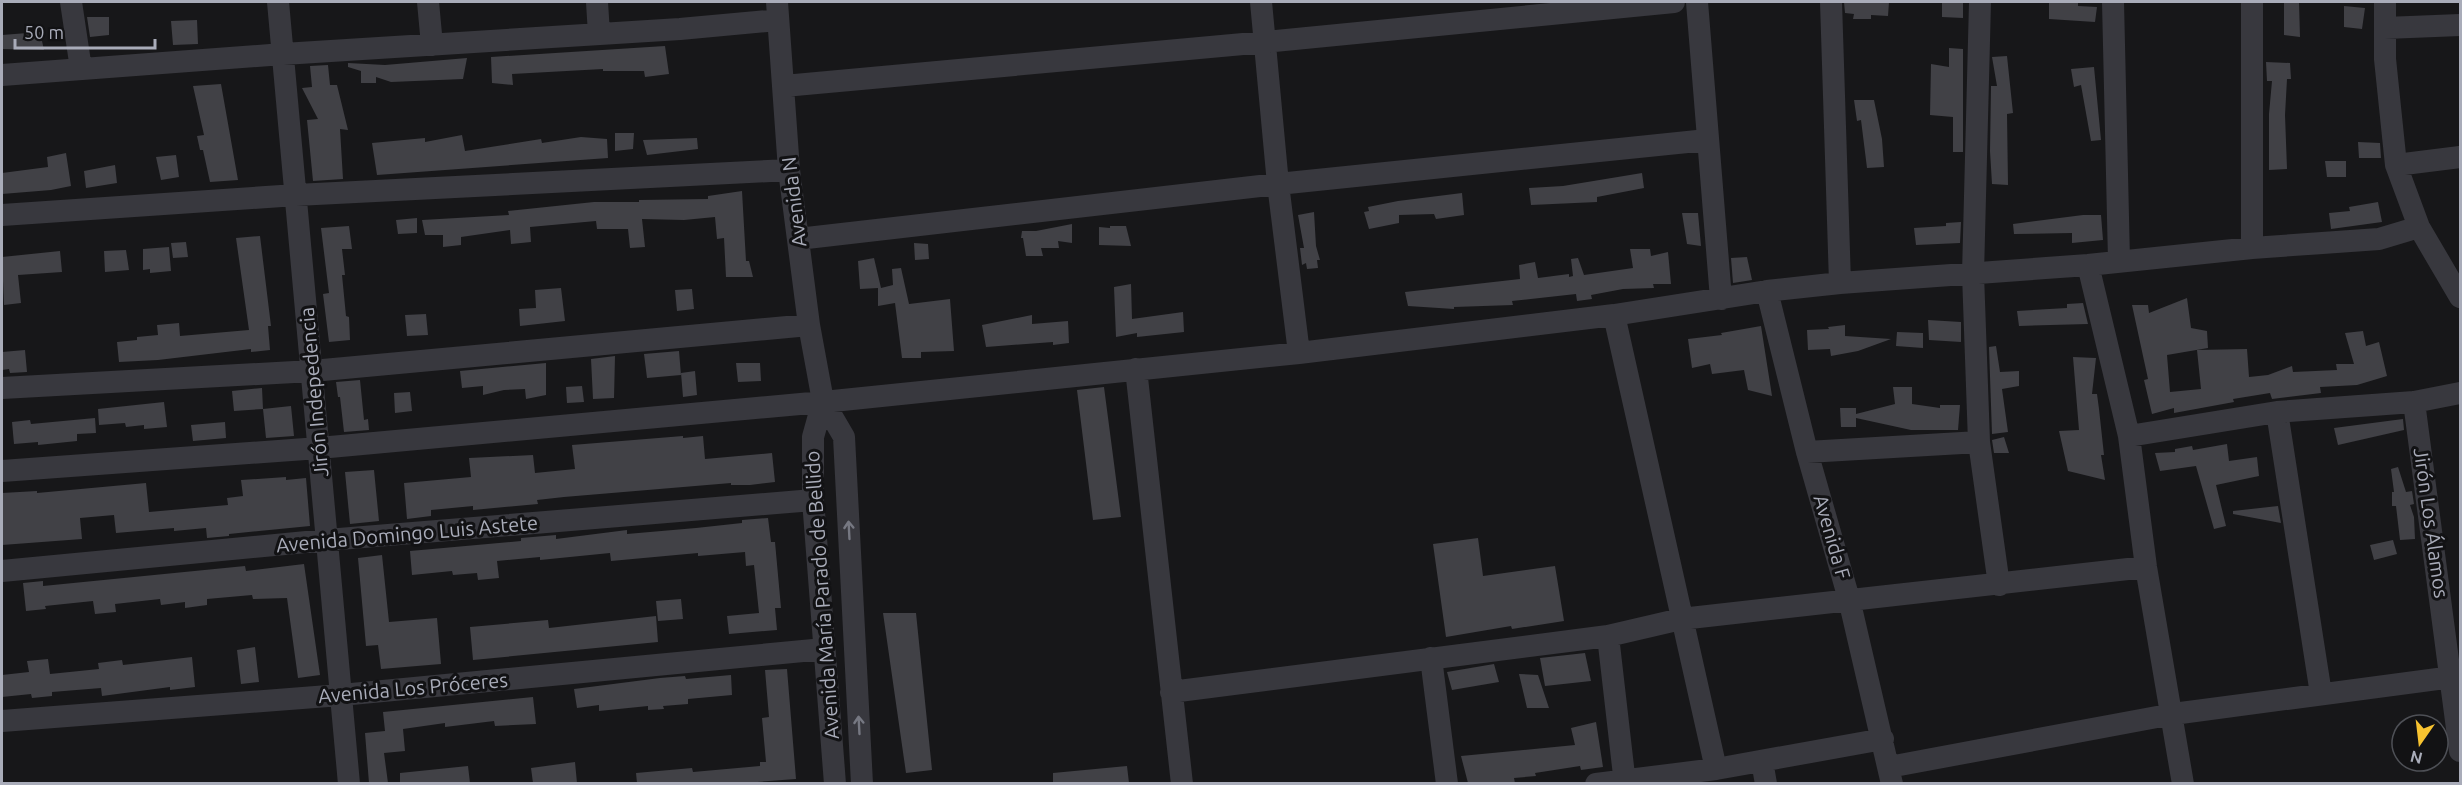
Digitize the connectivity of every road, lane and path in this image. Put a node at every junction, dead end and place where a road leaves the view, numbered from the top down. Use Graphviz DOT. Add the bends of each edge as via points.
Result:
graph roads {
  1 [pos="71,2"];
  2 [pos="278,2"];
  3 [pos="428,2"];
  4 [pos="597,2"];
  5 [pos="1260,2"];
  6 [pos="1674,2"];
  7 [pos="1697,2"];
  8 [pos="1831,2"];
  9 [pos="1980,2"];
  10 [pos="2113,2"];
  11 [pos="2253,2"];
  12 [pos="2385,2"];
  13 [pos="778,11"];
  14 [pos="2460,25"];
  15 [pos="2385,28"];
  16 [pos="598,34"];
  17 [pos="1265,42"];
  18 [pos="432,45"];
  19 [pos="283,54"];
  20 [pos="81,69"];
  21 [pos="2,75"];
  22 [pos="784,86"];
  23 [pos="1707,140"];
  24 [pos="2460,157"];
  25 [pos="2396,165"];
  26 [pos="789,170"];
  27 [pos="1278,184"];
  28 [pos="296,195"];
  29 [pos="2,215"];
  30 [pos="2419,227"];
  31 [pos="798,239"];
  32 [pos="2252,248"];
  33 [pos="2119,260"];
  34 [pos="2088,265"];
  35 [pos="1973,274"];
  36 [pos="1840,283"];
  37 [pos="1767,291"];
  38 [pos="2460,296"];
  39 [pos="1721,299"];
  40 [pos="1614,315"];
  41 [pos="810,325"];
  42 [pos="1299,353"];
  43 [pos="1137,369"];
  44 [pos="312,371"];
  45 [pos="2,388"];
  46 [pos="2460,393"];
  47 [pos="823,401"];
  48 [pos="2414,402"];
  49 [pos="2277,412"];
  50 [pos="2129,436"];
  51 [pos="1979,441"];
  52 [pos="319,448"];
  53 [pos="1807,452"];
  54 [pos="2,471"];
  55 [pos="813,500"];
  56 [pos="327,540"];
  57 [pos="2146,567"];
  58 [pos="2,570"];
  59 [pos="1999,585"];
  60 [pos="1850,599"];
  61 [pos="1681,619"];
  62 [pos="1608,636"];
  63 [pos="824,649"];
  64 [pos="1431,658"];
  65 [pos="2456,676"];
  66 [pos="1171,692"];
  67 [pos="2322,694"];
  68 [pos="341,695"];
  69 [pos="2173,714"];
  70 [pos="2,721"];
  71 [pos="1883,739"];
  72 [pos="2460,751"];
  73 [pos="1762,761"];
  74 [pos="1716,769"];
  75 [pos="1890,775"];
  76 [pos="1625,782"];
  77 [pos="350,783"];
  78 [pos="835,783"];
  79 [pos="862,783"];
  80 [pos="1182,783"];
  81 [pos="1447,783"];
  82 [pos="1596,783"];
  83 [pos="1766,783"];
  84 [pos="2183,783"];
  1 -- 20 [label="street"];
  2 -- 19 [label="street, Jirón Indepedencia"];
  3 -- 18 [label="street"];
  4 -- 16 [label="street"];
  5 -- 17 [label="street"];
  6 -- 17 [label="street"];
  7 -- 23 [label="street"];
  8 -- 36 [label="street"];
  9 -- 35 [label="street"];
  10 -- 33 [label="street"];
  11 -- 32 [label="street"];
  12 -- 15 [label="street"];
  13 -- 16 [label="street"];
  13 -- 22 [label="street, Avenida N"];
  14 -- 15 [label="street"];
  15 -- 25 [label="street"];
  16 -- 18 [label="street"];
  17 -- 22 [label="street"];
  17 -- 27 [label="street"];
  18 -- 19 [label="street"];
  19 -- 20 [label="street"];
  19 -- 28 [label="street, Jirón Indepedencia"];
  20 -- 21 [label="street"];
  22 -- 26 [label="street, Avenida N"];
  23 -- 27 [label="street"];
  23 -- 39 [label="street"];
  24 -- 25 [label="street"];
  25 -- 30 [label="street"];
  26 -- 28 [label="street"];
  26 -- 31 [label="street, Avenida N"];
  27 -- 31 [label="street"];
  27 -- 42 [label="street"];
  28 -- 29 [label="street"];
  28 -- 44 [label="street, Jirón Indepedencia"];
  30 -- 32 [label="street" via="2379,239"];
  30 -- 38 [label="street"];
  31 -- 41 [label="street, Avenida N"];
  32 -- 33 [label="street"];
  33 -- 34 [label="street"];
  34 -- 35 [label="street"];
  34 -- 50 [label="street"];
  35 -- 36 [label="street"];
  35 -- 51 [label="street"];
  36 -- 37 [label="street"];
  37 -- 39 [label="street"];
  37 -- 53 [label="street, Avenida F"];
  39 -- 40 [label="street"];
  40 -- 42 [label="street"];
  40 -- 61 [label="street"];
  41 -- 44 [label="street"];
  41 -- 47 [label="street, Avenida N"];
  42 -- 43 [label="street"];
  43 -- 47 [label="street"];
  43 -- 66 [label="street"];
  44 -- 45 [label="street"];
  44 -- 52 [label="street, Jirón Indepedencia"];
  46 -- 48 [label="street"];
  47 -- 52 [label="street"];
  47 -- 55 [label="street, Avenida María Parado de Bellido" via="813,437"];
  79 -- 47 [label="street, Avenida María Parado de Bellido, one-way" via="844,437"];
  48 -- 49 [label="street"];
  48 -- 65 [label="street, Jirón Los Álamos"];
  49 -- 50 [label="street"];
  49 -- 67 [label="street"];
  50 -- 57 [label="street"];
  51 -- 53 [label="street"];
  51 -- 59 [label="street"];
  52 -- 54 [label="street"];
  52 -- 56 [label="street, Jirón Indepedencia"];
  53 -- 60 [label="street, Avenida F"];
  55 -- 56 [label="street, Avenida Domingo Luis Astete"];
  55 -- 63 [label="street, Avenida María Parado de Bellido"];
  56 -- 58 [label="street, Avenida Domingo Luis Astete"];
  56 -- 68 [label="street, Jirón Indepedencia"];
  57 -- 59 [label="street"];
  57 -- 69 [label="street"];
  59 -- 60 [label="street"];
  60 -- 61 [label="street"];
  60 -- 71 [label="street, Avenida F"];
  61 -- 62 [label="street"];
  61 -- 74 [label="street"];
  62 -- 64 [label="street"];
  62 -- 76 [label="street"];
  63 -- 68 [label="street, Avenida Los Próceres"];
  63 -- 78 [label="street, Avenida María Parado de Bellido"];
  64 -- 66 [label="street"];
  64 -- 81 [label="street"];
  65 -- 67 [label="street"];
  65 -- 72 [label="street, Jirón Los Álamos"];
  66 -- 80 [label="street"];
  67 -- 69 [label="street"];
  68 -- 70 [label="street, Avenida Los Próceres"];
  68 -- 77 [label="street, Jirón Indepedencia"];
  69 -- 75 [label="street"];
  69 -- 84 [label="street"];
  71 -- 73 [label="street"];
  71 -- 75 [label="street, Avenida F"];
  73 -- 74 [label="street"];
  73 -- 83 [label="street"];
  74 -- 76 [label="street"];
  76 -- 82 [label="street"];
}
